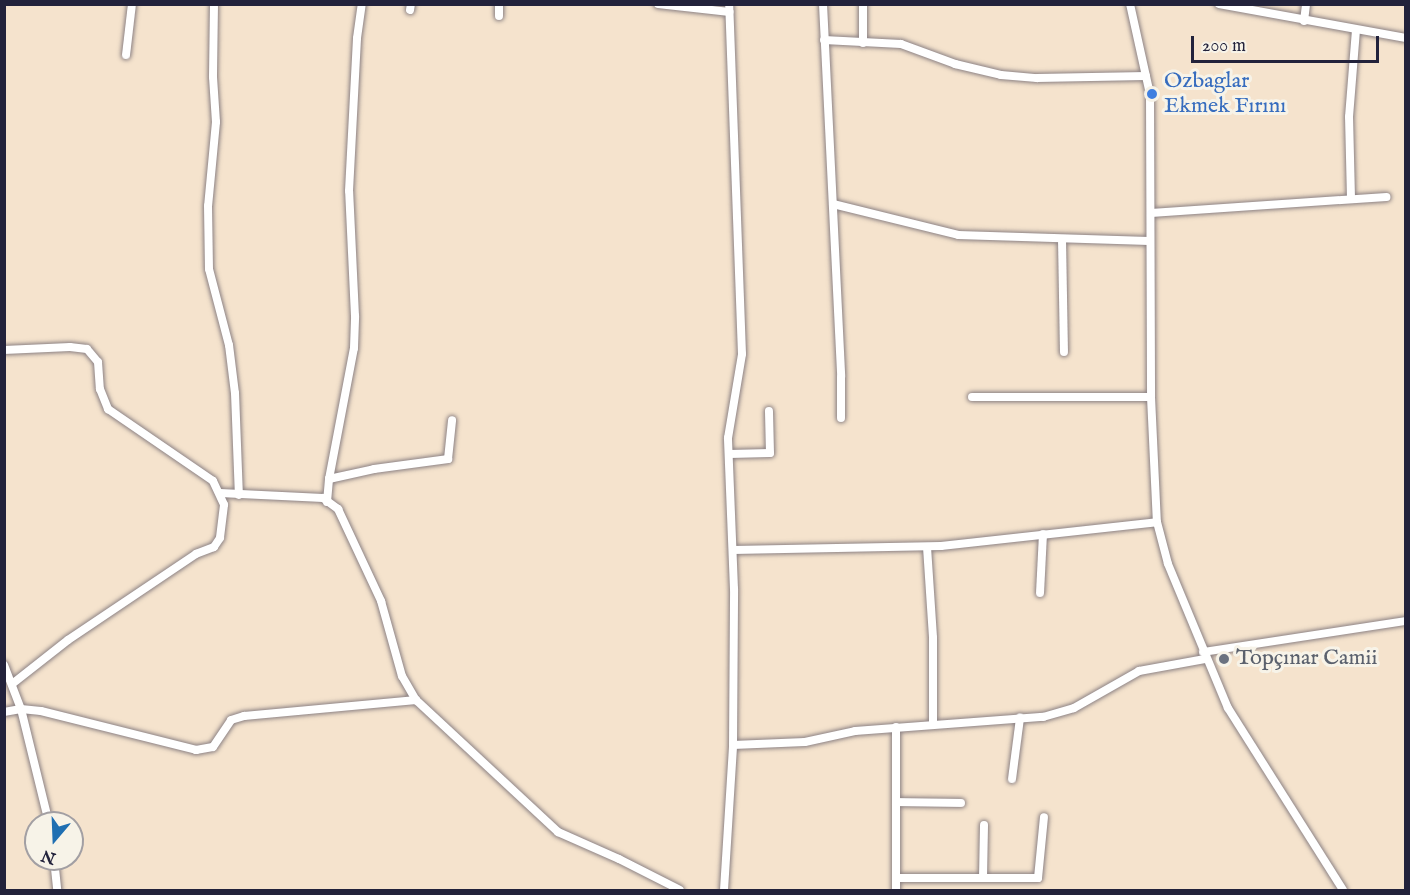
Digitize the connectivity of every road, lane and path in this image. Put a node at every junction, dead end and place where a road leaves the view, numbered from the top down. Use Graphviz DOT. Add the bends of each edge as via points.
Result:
graph roads {
  1 [pos="132,4"];
  2 [pos="214,4"];
  3 [pos="362,4"];
  4 [pos="499,4"];
  5 [pos="658,4"];
  6 [pos="824,4"];
  7 [pos="863,4"];
  8 [pos="1130,4"];
  9 [pos="1220,4"];
  10 [pos="1305,4"];
  11 [pos="729,8"];
  12 [pos="499,16"];
  13 [pos="1304,21"];
  14 [pos="1356,30"];
  15 [pos="1406,38"];
  16 [pos="824,40"];
  17 [pos="863,43"];
  18 [pos="126,55"];
  19 [pos="1146,76"];
  20 [pos="1386,197"];
  21 [pos="1351,198"];
  22 [pos="833,204"];
  23 [pos="1151,213"];
  24 [pos="1062,238"];
  25 [pos="1149,241"];
  26 [pos="4,350"];
  27 [pos="1064,352"];
  28 [pos="972,397"];
  29 [pos="1151,398"];
  30 [pos="769,411"];
  31 [pos="840,418"];
  32 [pos="452,420"];
  33 [pos="729,454"];
  34 [pos="329,479"];
  35 [pos="220,493"];
  36 [pos="239,495"];
  37 [pos="327,502"];
  38 [pos="1157,522"];
  39 [pos="1043,534"];
  40 [pos="927,547"];
  41 [pos="733,550"];
  42 [pos="1040,593"];
  43 [pos="1406,621"];
  44 [pos="1204,656"];
  45 [pos="4,664"];
  46 [pos="12,684"];
  47 [pos="416,700"];
  48 [pos="21,709"];
  49 [pos="4,712"];
  50 [pos="1020,718"];
  51 [pos="933,724"];
  52 [pos="896,727"];
  53 [pos="733,745"];
  54 [pos="1012,780"];
  55 [pos="896,802"];
  56 [pos="961,803"];
  57 [pos="46,811"];
  58 [pos="1044,817"];
  59 [pos="984,825"];
  60 [pos="55,871"];
  61 [pos="896,878"];
  62 [pos="983,878"];
  63 [pos="57,891"];
  64 [pos="680,891"];
  65 [pos="724,891"];
  66 [pos="896,891"];
  67 [pos="1343,891"];
  1 -- 18 [label="street"];
  2 -- 36 [label="street" via="216,122 208,206 209,268 229,345"];
  3 -- 34 [label="street" via="349,190 354,348"];
  4 -- 12 [label="street"];
  5 -- 11 [label="street"];
  6 -- 16 [label="street"];
  7 -- 17 [label="street"];
  8 -- 19 [label="street"];
  9 -- 13 [label="street"];
  10 -- 13 [label="street"];
  11 -- 33 [label="street" via="742,354 728,438"];
  13 -- 14 [label="street"];
  14 -- 15 [label="street"];
  14 -- 21 [label="street" via="1349,117"];
  16 -- 17 [label="street"];
  16 -- 22 [label="street"];
  17 -- 19 [label="street" via="901,44 955,64 1001,75"];
  19 -- 23 [label="street" via="1150,94"];
  20 -- 21 [label="street"];
  21 -- 23 [label="street"];
  22 -- 24 [label="street" via="958,235"];
  22 -- 31 [label="street"];
  23 -- 25 [label="street"];
  24 -- 25 [label="street"];
  24 -- 27 [label="street"];
  25 -- 29 [label="street"];
  26 -- 35 [label="street" via="87,349 98,362 100,389 108,409 213,481"];
  28 -- 29 [label="street"];
  29 -- 38 [label="street"];
  30 -- 33 [label="street" via="770,453"];
  32 -- 34 [label="street" via="448,459"];
  33 -- 41 [label="street"];
  34 -- 37 [label="street"];
  35 -- 36 [label="street"];
  35 -- 46 [label="street" via="224,505 220,538 214,546 196,554 68,640"];
  36 -- 37 [label="street" via="323,498"];
  37 -- 47 [label="street" via="338,509 381,601 402,676"];
  38 -- 39 [label="street"];
  38 -- 44 [label="street" via="1168,564"];
  39 -- 40 [label="street"];
  39 -- 42 [label="street"];
  40 -- 41 [label="street"];
  40 -- 51 [label="street"];
  41 -- 53 [label="street"];
  43 -- 44 [label="street"];
  44 -- 50 [label="street" via="1138,671 1074,708 1043,717"];
  44 -- 67 [label="street" via="1228,708"];
  45 -- 46 [label="street"];
  46 -- 48 [label="street"];
  47 -- 48 [label="street" via="244,716 231,720 213,747 196,750"];
  47 -- 64 [label="street" via="558,832"];
  48 -- 49 [label="street"];
  48 -- 57 [label="street"];
  50 -- 51 [label="street"];
  50 -- 54 [label="street"];
  51 -- 52 [label="street"];
  52 -- 53 [label="street" via="805,742"];
  52 -- 55 [label="street"];
  53 -- 65 [label="street"];
  55 -- 56 [label="street"];
  55 -- 61 [label="street"];
  58 -- 62 [label="street" via="1038,878"];
  59 -- 62 [label="street"];
  60 -- 63 [label="street"];
  61 -- 62 [label="street"];
  61 -- 66 [label="street"];
}
